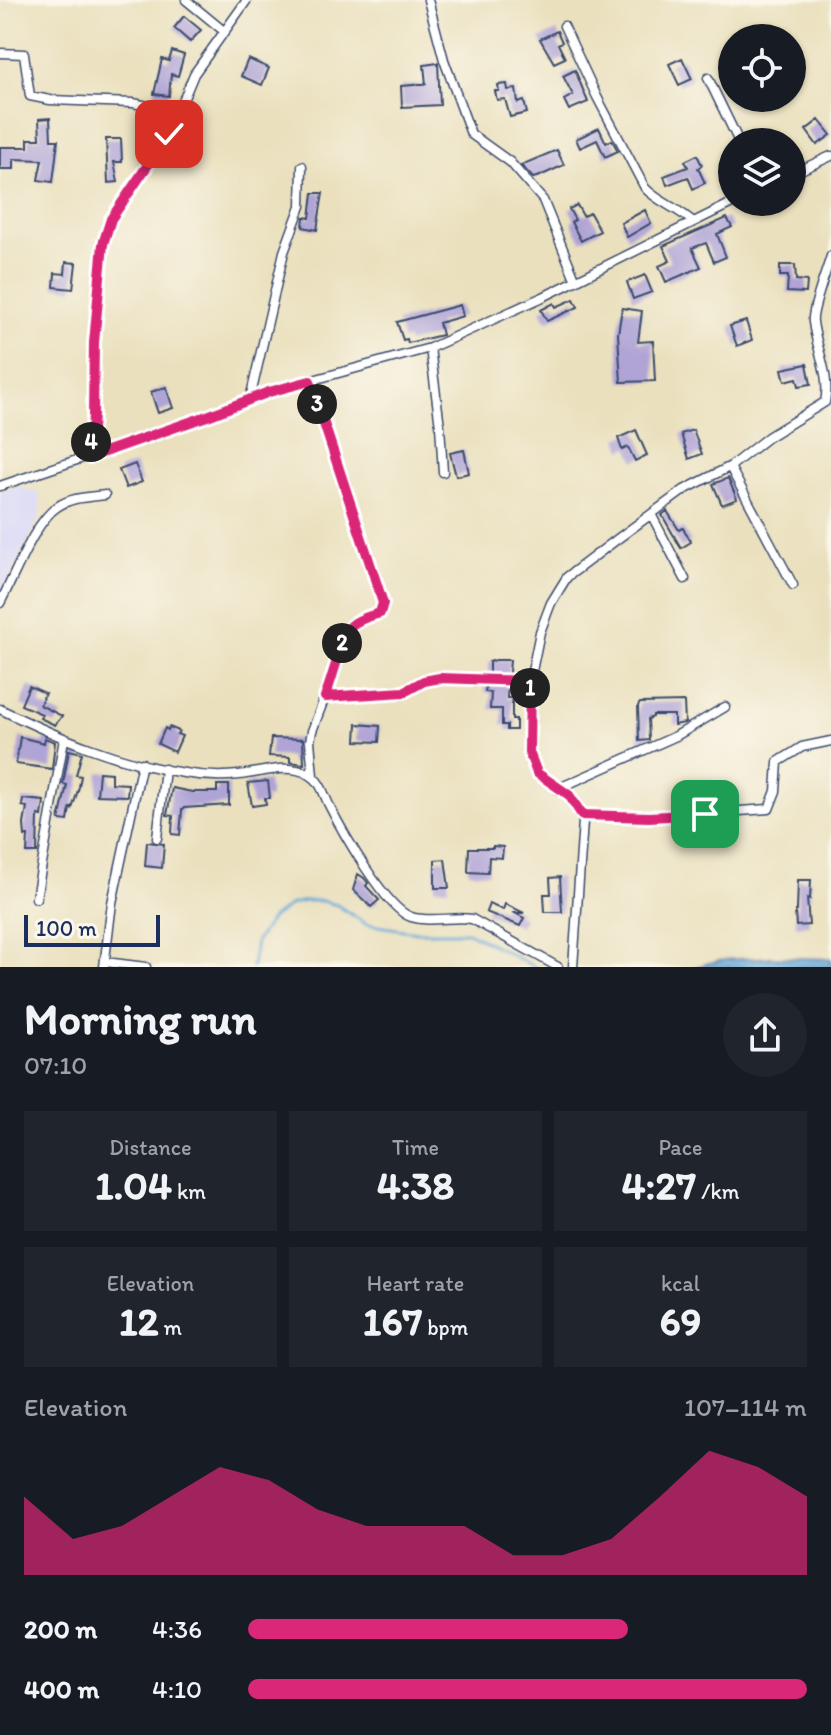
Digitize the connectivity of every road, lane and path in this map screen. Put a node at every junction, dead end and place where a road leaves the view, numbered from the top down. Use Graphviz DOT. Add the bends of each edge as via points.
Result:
graph roads {
  1 [pos="186,0"];
  2 [pos="247,0"];
  3 [pos="428,0"];
  4 [pos="564,26"];
  5 [pos="225,32"];
  6 [pos="0,53"];
  7 [pos="708,78"];
  8 [pos="177,112"];
  9 [pos="732,128"];
  10 [pos="831,156"];
  11 [pos="302,166"];
  12 [pos="806,168"];
  13 [pos="718,210"];
  14 [pos="693,222"];
  15 [pos="831,256"];
  16 [pos="576,281"];
  17 [pos="430,348"];
  18 [pos="826,355"];
  19 [pos="310,381"];
  20 [pos="250,399"];
  21 [pos="829,399"];
  22 [pos="90,457"];
  23 [pos="730,467"];
  24 [pos="443,472"];
  25 [pos="0,486"];
  26 [pos="105,495"];
  27 [pos="651,514"];
  28 [pos="685,579"];
  29 [pos="793,585"];
  30 [pos="0,603"];
  31 [pos="530,681"];
  32 [pos="325,697"];
  33 [pos="725,707"];
  34 [pos="0,709"];
  35 [pos="64,739"];
  36 [pos="831,741"];
  37 [pos="142,763"];
  38 [pos="165,769"];
  39 [pos="313,776"];
  40 [pos="557,789"];
  41 [pos="582,815"];
  42 [pos="157,838"];
  43 [pos="36,898"];
  44 [pos="104,964"];
  45 [pos="146,967"];
  46 [pos="558,967"];
  47 [pos="573,967"];
  1 -- 5 [label="street"];
  2 -- 5 [label="street"];
  3 -- 16 [label="street" via="471,134 510,162 543,200"];
  4 -- 14 [label="street" via="645,188"];
  5 -- 8 [label="street" via="194,74"];
  6 -- 8 [label="street" via="24,54 30,96 133,103"];
  7 -- 9 [label="street"];
  8 -- 22 [label="street" via="162,145 111,219 103,244"];
  10 -- 12 [label="street"];
  11 -- 20 [label="street" via="301,206 284,252"];
  13 -- 14 [label="street"];
  14 -- 16 [label="street"];
  15 -- 18 [label="street" via="812,320"];
  16 -- 17 [label="street"];
  17 -- 19 [label="street"];
  17 -- 24 [label="street"];
  18 -- 21 [label="street"];
  19 -- 20 [label="street"];
  19 -- 32 [label="street" via="383,603 380,613 344,632"];
  20 -- 22 [label="street"];
  21 -- 23 [label="street"];
  22 -- 25 [label="street"];
  23 -- 27 [label="street"];
  23 -- 29 [label="street"];
  26 -- 30 [label="street" via="55,508 33,538"];
  27 -- 28 [label="street"];
  27 -- 31 [label="street" via="567,577 540,632"];
  31 -- 32 [label="path" via="440,678 404,692"];
  31 -- 40 [label="street" via="529,752 537,773"];
  32 -- 39 [label="street" via="310,741"];
  33 -- 40 [label="street" via="676,736"];
  34 -- 35 [label="street"];
  35 -- 37 [label="street"];
  35 -- 43 [label="street"];
  36 -- 41 [label="street" via="802,747 778,762 769,809 649,817"];
  37 -- 38 [label="street"];
  37 -- 44 [label="street"];
  38 -- 39 [label="street" via="235,776 289,769"];
  38 -- 42 [label="street"];
  39 -- 46 [label="street" via="396,908 427,920 472,919"];
  40 -- 41 [label="street" via="569,795"];
  41 -- 47 [label="street"];
  44 -- 45 [label="street"];
}
